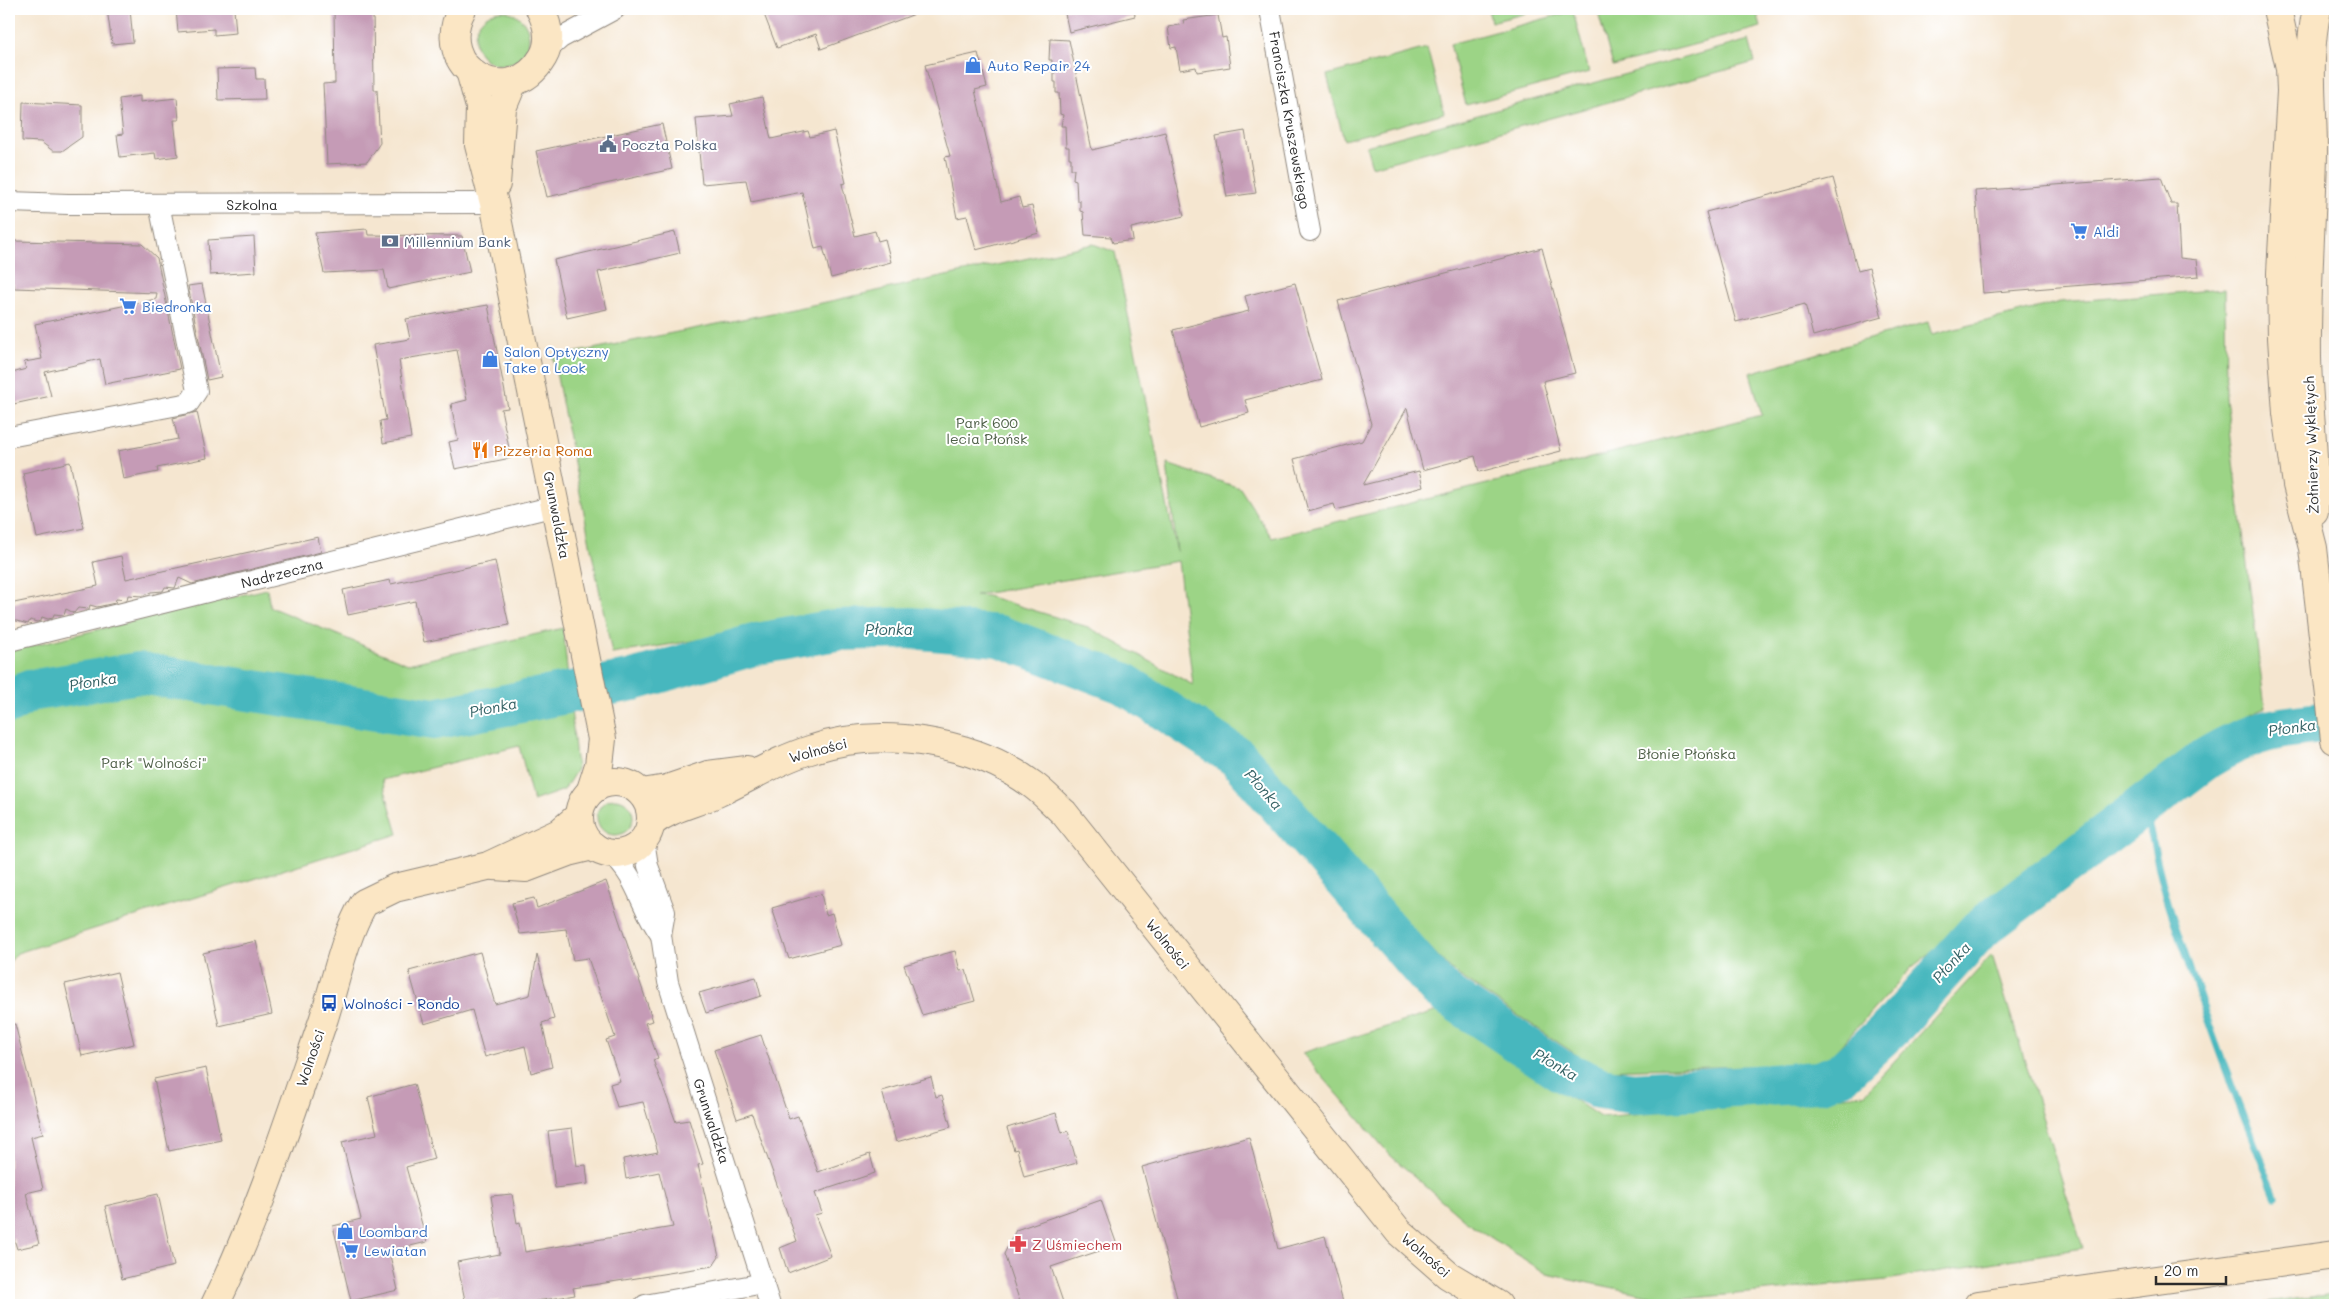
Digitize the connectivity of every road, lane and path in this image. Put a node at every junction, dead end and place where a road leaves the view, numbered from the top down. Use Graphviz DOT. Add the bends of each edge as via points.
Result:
graph roads {
  1 [pos="462,9"];
  2 [pos="540,9"];
  3 [pos="615,9"];
  4 [pos="1270,9"];
  5 [pos="2278,9"];
  6 [pos="2312,9"];
  7 [pos="2317,9"];
  8 [pos="546,52"];
  9 [pos="470,71"];
  10 [pos="513,82"];
  11 [pos="9,202"];
  12 [pos="494,203"];
  13 [pos="159,204"];
  14 [pos="1310,231"];
  15 [pos="9,437"];
  16 [pos="555,506"];
  17 [pos="2313,548"];
  18 [pos="9,641"];
  19 [pos="602,739"];
  20 [pos="2335,740"];
  21 [pos="763,768"];
  22 [pos="636,788"];
  23 [pos="591,790"];
  24 [pos="579,816"];
  25 [pos="648,832"];
  26 [pos="602,850"];
  27 [pos="488,866"];
  28 [pos="660,935"];
  29 [pos="2335,1256"];
  30 [pos="764,1283"];
  31 [pos="215,1305"];
  32 [pos="645,1305"];
  33 [pos="770,1305"];
  34 [pos="1498,1305"];
  35 [pos="1978,1305"];
  1 -- 9 [label="street" via="455,27 455,48 460,61"];
  2 -- 8 [label="street" via="548,29"];
  3 -- 8 [label="street" via="561,38"];
  4 -- 14 [label="street, Franciszka Kruszewskiego"];
  5 -- 6 [label="street" via="2290,13"];
  5 -- 17 [label="street, Żołnierzy Wyklętych" via="2290,91 2281,273 2286,403 2297,485"];
  7 -- 17 [label="street, Żołnierzy Wyklętych" via="2310,61 2313,153 2306,306 2315,483"];
  8 -- 10 [label="street" via="527,76"];
  9 -- 10 [label="street" via="490,82"];
  9 -- 12 [label="street, Grunwaldzka" via="480,107 479,145"];
  10 -- 12 [label="street, Grunwaldzka" via="502,108"];
  11 -- 13 [label="street, Szkolna"];
  12 -- 13 [label="street, Szkolna"];
  12 -- 16 [label="street, Grunwaldzka"];
  13 -- 15 [label="street" via="197,391 189,403"];
  16 -- 18 [label="street, Nadrzeczna"];
  16 -- 19 [label="street, Grunwaldzka"];
  17 -- 20 [label="street"];
  19 -- 22 [label="street, Grunwaldzka" via="620,771"];
  19 -- 23 [label="street, Grunwaldzka" via="599,765"];
  21 -- 22 [label="street, Wolności" via="708,775 667,790"];
  21 -- 25 [label="street, Wolności" via="716,793 674,809"];
  21 -- 34 [label="street, Wolności" via="839,742 873,738 913,739 954,748 990,761 1032,784 1064,813 1399,1232 1448,1275"];
  22 -- 23 [label="street" via="610,782"];
  22 -- 25 [label="street" via="650,807"];
  23 -- 24 [label="street" via="580,806"];
  24 -- 26 [label="street" via="582,833"];
  24 -- 27 [label="street, Wolności" via="559,833"];
  25 -- 26 [label="street" via="634,849 623,853"];
  25 -- 28 [label="street, Grunwaldzka" via="648,866 665,912"];
  26 -- 27 [label="street, Wolności" via="568,852 526,868"];
  26 -- 28 [label="street, Grunwaldzka" via="630,873 647,915"];
  27 -- 31 [label="street, Wolności" via="395,888 364,903 348,938 332,995 241,1252"];
  28 -- 30 [label="street, Grunwaldzka" via="668,982"];
  29 -- 35 [label="street"];
  30 -- 32 [label="street"];
  30 -- 33 [label="street, Grunwaldzka"];
}
